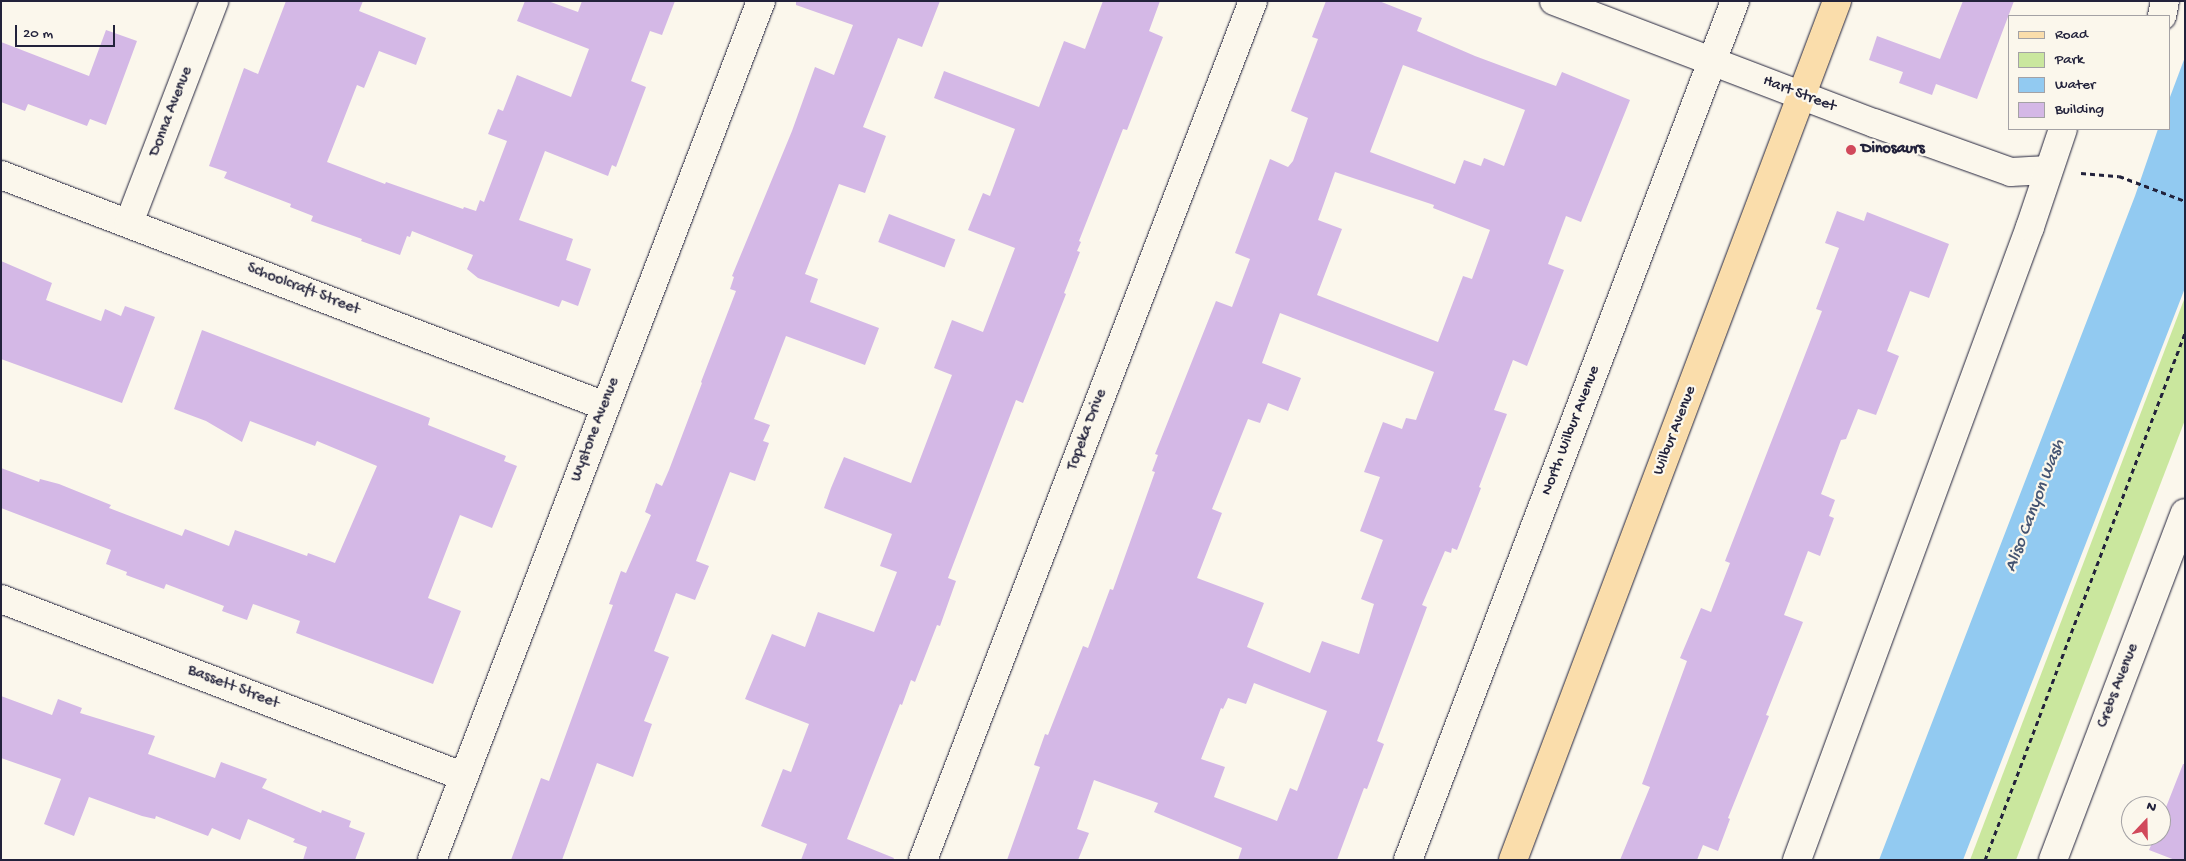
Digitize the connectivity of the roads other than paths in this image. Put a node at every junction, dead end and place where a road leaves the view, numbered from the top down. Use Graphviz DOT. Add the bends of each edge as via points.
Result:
graph roads {
  1 [pos="214,1"];
  2 [pos="761,1"];
  3 [pos="1253,1"];
  4 [pos="1554,1"];
  5 [pos="1736,1"];
  6 [pos="1837,1"];
  7 [pos="2166,1"];
  8 [pos="2162,15"];
  9 [pos="1712,61"];
  10 [pos="1801,95"];
  11 [pos="2063,130"];
  12 [pos="2048,170"];
  13 [pos="1,175"];
  14 [pos="129,223"];
  15 [pos="605,406"];
  16 [pos="2185,513"];
  17 [pos="1,599"];
  18 [pos="464,777"];
  19 [pos="432,860"];
  20 [pos="924,860"];
  21 [pos="1408,860"];
  22 [pos="1513,860"];
  23 [pos="1797,860"];
  24 [pos="2053,860"];
  1 -- 14 [label="street, Donna Avenue"];
  2 -- 15 [label="street, Wystone Avenue"];
  3 -- 20 [label="street, Topeka Drive"];
  4 -- 9 [label="street, Hart Street"];
  5 -- 9 [label="street, North Wilbur Avenue"];
  6 -- 10 [label="main road, Wilbur Avenue"];
  7 -- 8 [label="street"];
  9 -- 10 [label="street, Hart Street"];
  9 -- 21 [label="street, North Wilbur Avenue"];
  10 -- 12 [label="street, Hart Street" via="2011,172"];
  10 -- 22 [label="main road, Wilbur Avenue"];
  11 -- 12 [label="street"];
  12 -- 23 [label="street"];
  13 -- 14 [label="street, Schoolcraft Street"];
  14 -- 15 [label="street, Schoolcraft Street"];
  15 -- 18 [label="street, Wystone Avenue"];
  16 -- 24 [label="street, Crebs Avenue"];
  17 -- 18 [label="street, Bassett Street"];
  18 -- 19 [label="street, Wystone Avenue"];
}
